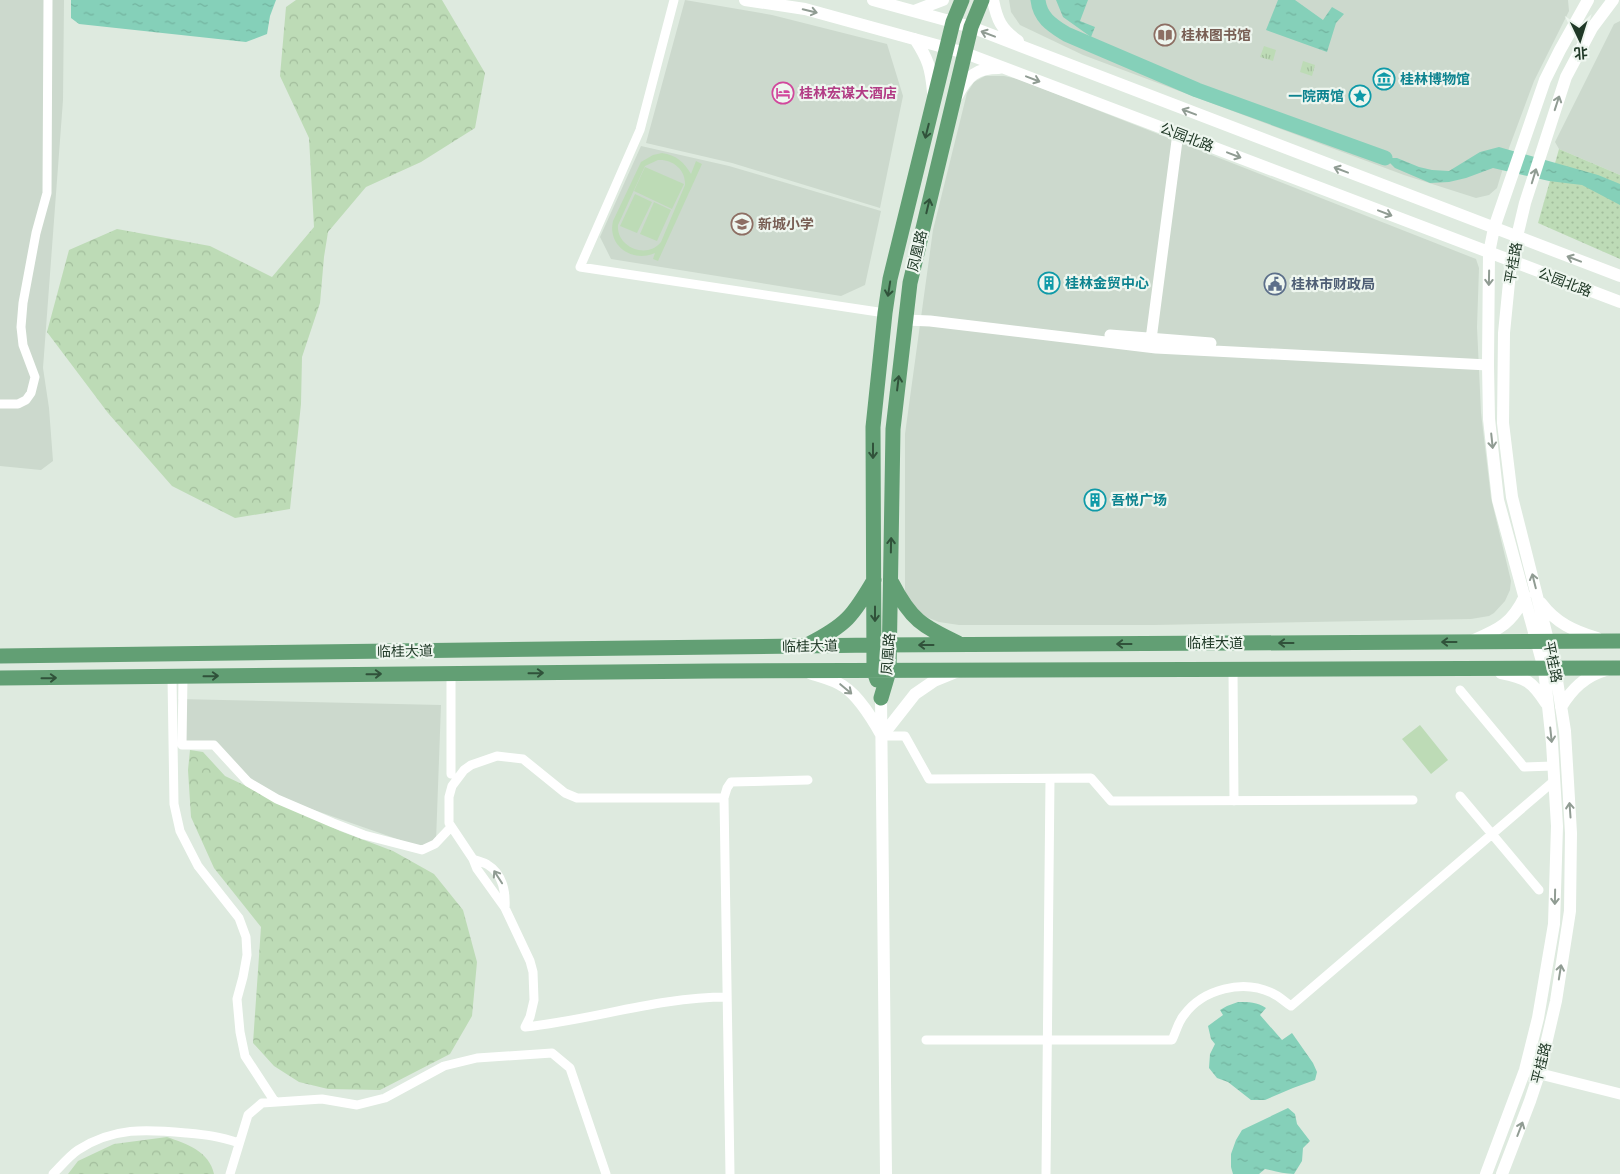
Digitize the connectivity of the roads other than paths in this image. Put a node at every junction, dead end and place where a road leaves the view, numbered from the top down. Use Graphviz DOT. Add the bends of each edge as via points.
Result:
graph roads {
  1 [pos="48,0"];
  2 [pos="674,0"];
  3 [pos="745,0"];
  4 [pos="874,0"];
  5 [pos="944,0"];
  6 [pos="962,0"];
  7 [pos="982,0"];
  8 [pos="993,0"];
  9 [pos="1588,0"];
  10 [pos="1613,0"];
  11 [pos="914,11"];
  12 [pos="954,22"];
  13 [pos="971,27"];
  14 [pos="915,39"];
  15 [pos="947,48"];
  16 [pos="1034,52"];
  17 [pos="964,53"];
  18 [pos="1003,68"];
  19 [pos="934,100"];
  20 [pos="952,105"];
  21 [pos="1180,134"];
  22 [pos="1494,228"];
  23 [pos="1517,237"];
  24 [pos="1489,253"];
  25 [pos="1511,262"];
  26 [pos="1620,276"];
  27 [pos="1620,302"];
  28 [pos="885,313"];
  29 [pos="906,316"];
  30 [pos="1153,344"];
  31 [pos="1488,362"];
  32 [pos="0,404"];
  33 [pos="874,578"];
  34 [pos="891,581"];
  35 [pos="1525,596"];
  36 [pos="1538,600"];
  37 [pos="1543,641"];
  38 [pos="1613,641"];
  39 [pos="1472,642"];
  40 [pos="961,645"];
  41 [pos="805,646"];
  42 [pos="882,646"];
  43 [pos="0,656"];
  44 [pos="1550,668"];
  45 [pos="1616,668"];
  46 [pos="1481,669"];
  47 [pos="958,670"];
  48 [pos="1233,670"];
  49 [pos="802,671"];
  50 [pos="882,671"];
  51 [pos="452,674"];
  52 [pos="178,676"];
  53 [pos="0,678"];
  54 [pos="1460,690"];
  55 [pos="882,698"];
  56 [pos="1554,706"];
  57 [pos="882,736"];
  58 [pos="1553,766"];
  59 [pos="451,774"];
  60 [pos="1050,778"];
  61 [pos="808,780"];
  62 [pos="1554,781"];
  63 [pos="1460,796"];
  64 [pos="724,798"];
  65 [pos="1413,800"];
  66 [pos="1234,801"];
  67 [pos="451,827"];
  68 [pos="1492,834"];
  69 [pos="473,859"];
  70 [pos="1539,890"];
  71 [pos="505,908"];
  72 [pos="727,997"];
  73 [pos="926,1040"];
  74 [pos="1047,1040"];
  75 [pos="1525,1070"];
  76 [pos="1539,1074"];
  77 [pos="1620,1094"];
  78 [pos="275,1102"];
  79 [pos="238,1143"];
  80 [pos="53,1174"];
  81 [pos="230,1174"];
  82 [pos="606,1174"];
  83 [pos="730,1174"];
  84 [pos="886,1174"];
  85 [pos="1046,1174"];
  86 [pos="1486,1174"];
  87 [pos="1502,1174"];
  1 -- 32 [label="street" via="47,193 22,303 21,327 34,380 26,400 18,404"];
  2 -- 28 [label="street" via="640,130 580,267"];
  3 -- 14 [label="main road, 公园北路, one-way" via="805,9"];
  4 -- 11 [label="main road, 公园北路"];
  5 -- 11 [label="main road"];
  6 -- 12 [label="main road, 凤凰路"];
  7 -- 13 [label="main road, 凤凰路"];
  8 -- 16 [label="main road" via="996,16 1005,32"];
  9 -- 22 [label="main road, 平桂路" via="1546,80"];
  23 -- 10 [label="main road, 平桂路, one-way" via="1566,77 1592,28"];
  11 -- 12 [label="main road, 公园北路"];
  12 -- 13 [label="main road, 公园北路"];
  12 -- 15 [label="main road, 凤凰路"];
  16 -- 13 [label="main road, 公园北路, one-way"];
  13 -- 17 [label="main road, 凤凰路"];
  14 -- 15 [label="main road, 公园北路"];
  14 -- 19 [label="main road" via="927,57"];
  15 -- 17 [label="main road, 公园北路"];
  15 -- 19 [label="main road, 凤凰路"];
  22 -- 16 [label="main road, 公园北路, one-way"];
  17 -- 18 [label="main road, 公园北路"];
  17 -- 20 [label="main road, 凤凰路"];
  18 -- 20 [label="main road" via="988,68 972,74"];
  18 -- 21 [label="main road, 公园北路, one-way"];
  19 -- 28 [label="main road, 凤凰路, one-way" via="890,279"];
  29 -- 20 [label="main road, 凤凰路, one-way" via="910,283"];
  21 -- 24 [label="main road, 公园北路, one-way"];
  21 -- 30 [label="street"];
  22 -- 23 [label="main road, 公园北路"];
  22 -- 24 [label="main road, 平桂路"];
  23 -- 25 [label="main road, 平桂路"];
  26 -- 23 [label="main road, 公园北路, one-way"];
  24 -- 25 [label="main road, 公园北路"];
  24 -- 31 [label="main road, 平桂路, one-way"];
  25 -- 27 [label="main road, 公园北路"];
  36 -- 25 [label="main road, 平桂路, one-way" via="1512,496 1503,423 1504,333"];
  28 -- 33 [label="main road, 凤凰路, one-way" via="873,427"];
  29 -- 30 [label="street"];
  34 -- 29 [label="main road, 凤凰路, one-way" via="893,429"];
  30 -- 31 [label="street" via="1341,351"];
  31 -- 35 [label="main road, 平桂路, one-way" via="1489,419 1498,500"];
  33 -- 41 [label="main road" via="847,621"];
  33 -- 42 [label="main road, 凤凰路, one-way"];
  34 -- 40 [label="main road" via="911,615"];
  34 -- 42 [label="main road, 凤凰路"];
  35 -- 37 [label="main road, 平桂路"];
  35 -- 39 [label="main road" via="1518,612 1506,624"];
  36 -- 37 [label="main road, 平桂路"];
  36 -- 38 [label="main road" via="1560,623 1576,632"];
  37 -- 38 [label="main road, 临桂大道"];
  37 -- 39 [label="main road, 临桂大道"];
  37 -- 44 [label="main road, 平桂路"];
  39 -- 40 [label="main road, 临桂大道, one-way"];
  40 -- 42 [label="main road, 临桂大道, one-way"];
  41 -- 42 [label="main road, 临桂大道"];
  41 -- 43 [label="main road, 临桂大道"];
  42 -- 50 [label="main road, 凤凰路"];
  44 -- 45 [label="main road, 临桂大道"];
  44 -- 46 [label="main road, 临桂大道"];
  44 -- 56 [label="main road, 平桂路"];
  45 -- 56 [label="main road" via="1588,677"];
  46 -- 48 [label="main road, 临桂大道"];
  46 -- 56 [label="main road" via="1530,682"];
  47 -- 48 [label="main road, 临桂大道"];
  47 -- 50 [label="main road, 临桂大道"];
  47 -- 57 [label="main road" via="915,694"];
  48 -- 66 [label="street"];
  49 -- 50 [label="main road, 临桂大道"];
  51 -- 49 [label="main road, 临桂大道, one-way"];
  49 -- 57 [label="main road, one-way" via="844,686 861,704"];
  50 -- 55 [label="main road, 凤凰路"];
  52 -- 51 [label="main road, 临桂大道, one-way"];
  51 -- 59 [label="street"];
  53 -- 52 [label="main road, 临桂大道, one-way"];
  52 -- 67 [label="street" via="182,745 215,746 239,774 262,791 333,824 422,850 435,844"];
  52 -- 78 [label="street" via="174,804 180,831 198,866 239,918 246,937 244,977 237,999 240,1032 245,1056"];
  54 -- 58 [label="street" via="1524,767"];
  55 -- 57 [label="main road"];
  56 -- 58 [label="main road, 平桂路, one-way"];
  76 -- 56 [label="main road, 平桂路, one-way" via="1556,1001 1570,911 1571,833 1565,731"];
  57 -- 60 [label="street" via="904,736 929,779"];
  57 -- 84 [label="main road"];
  58 -- 62 [label="main road, 平桂路"];
  60 -- 66 [label="street" via="1091,778 1111,801"];
  60 -- 74 [label="street"];
  61 -- 64 [label="street" via="731,782"];
  62 -- 68 [label="street"];
  62 -- 75 [label="main road, 平桂路, one-way" via="1557,826 1554,924 1538,1018"];
  63 -- 68 [label="street"];
  64 -- 67 [label="street" via="577,798 565,793 523,759 497,756 471,765 459,774 449,796"];
  64 -- 72 [label="street"];
  65 -- 66 [label="street"];
  67 -- 69 [label="street"];
  68 -- 70 [label="street"];
  68 -- 74 [label="street" via="1291,1006 1262,989 1234,987 1213,993 1191,1008 1183,1016 1172,1040"];
  69 -- 71 [label="street"];
  71 -- 69 [label="street, one-way" via="506,896 497,873 488,864"];
  71 -- 72 [label="street" via="533,972 532,1011 525,1027 705,997"];
  72 -- 83 [label="street"];
  73 -- 74 [label="street"];
  74 -- 85 [label="street"];
  75 -- 76 [label="street"];
  75 -- 86 [label="main road, 平桂路"];
  76 -- 77 [label="street"];
  87 -- 76 [label="main road, 平桂路, one-way"];
  78 -- 79 [label="street" via="262,1103 248,1115"];
  78 -- 82 [label="street" via="322,1099 356,1105 386,1098 444,1066 477,1058 552,1053 570,1068"];
  79 -- 80 [label="street" via="215,1135 155,1129 129,1131 106,1136 78,1150"];
  79 -- 81 [label="street"];
}
